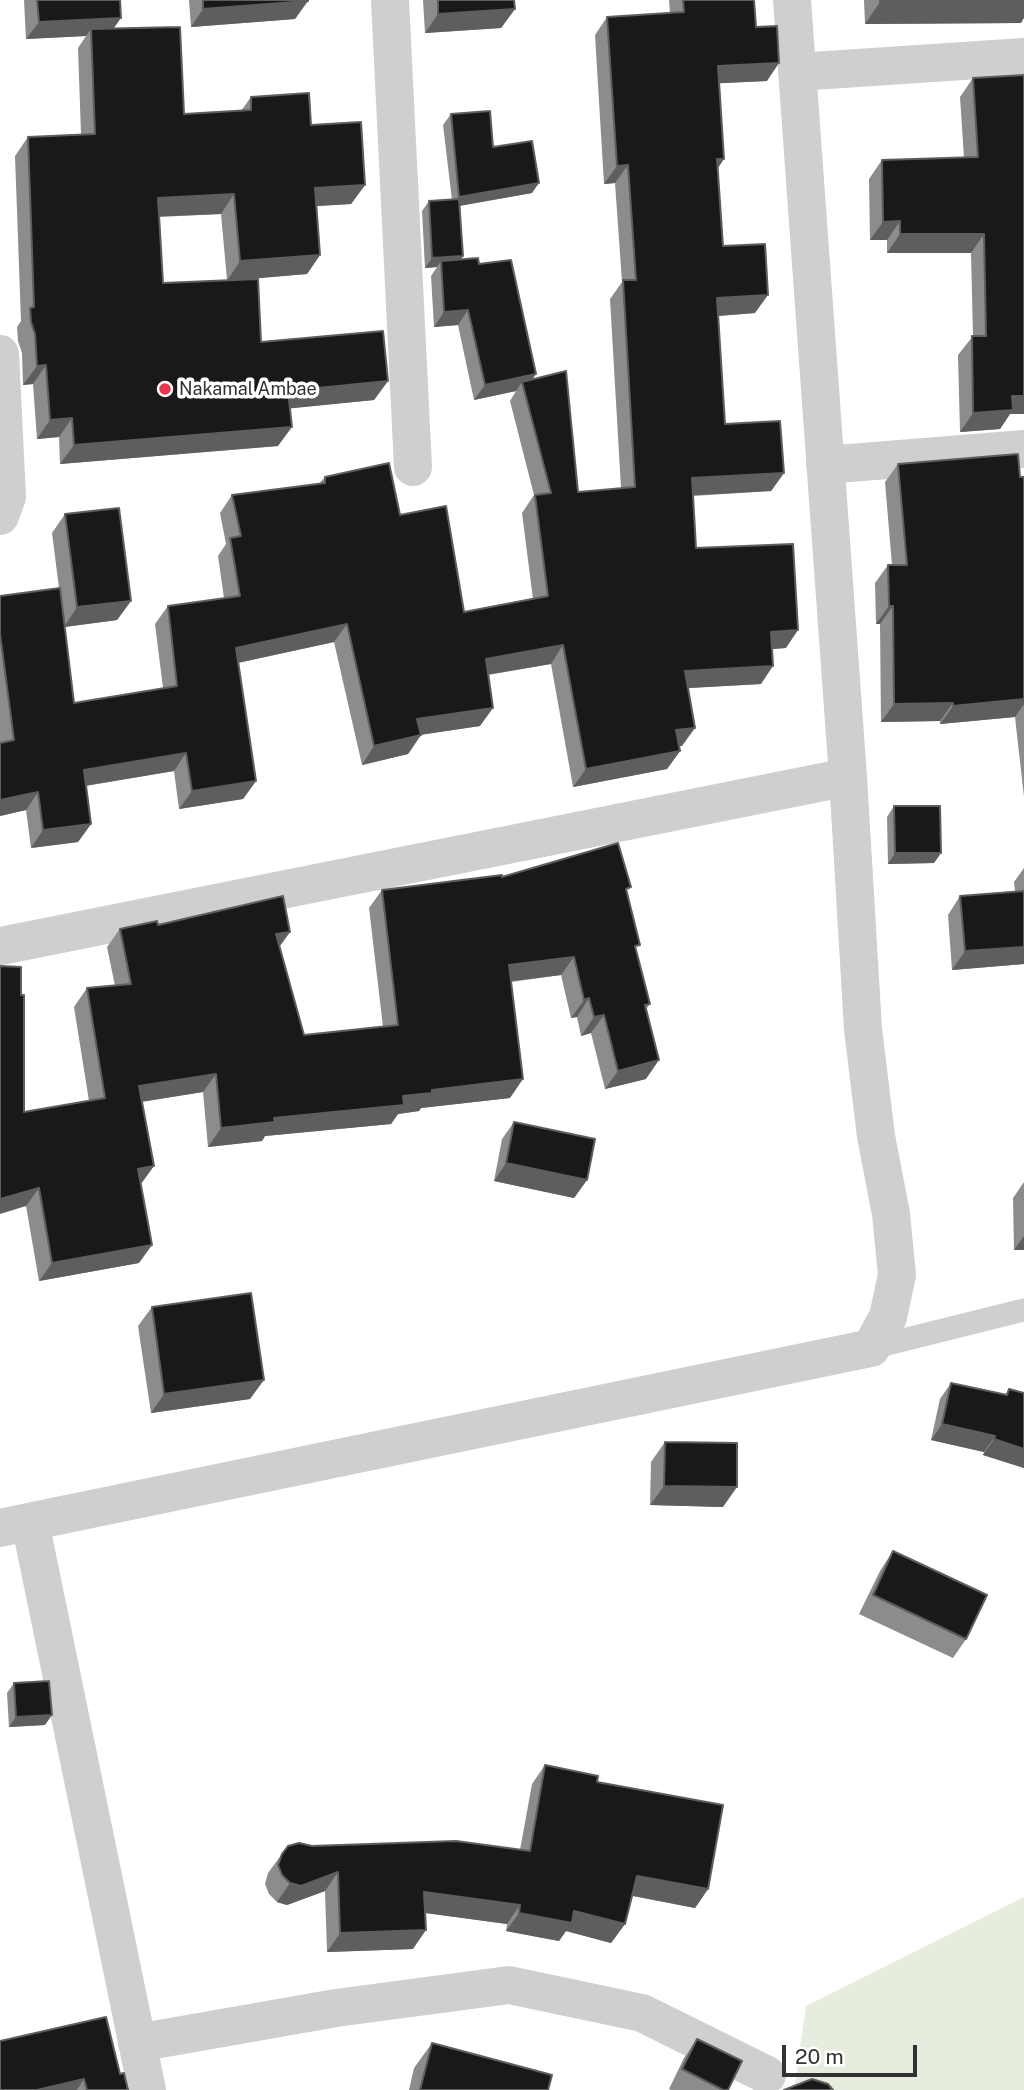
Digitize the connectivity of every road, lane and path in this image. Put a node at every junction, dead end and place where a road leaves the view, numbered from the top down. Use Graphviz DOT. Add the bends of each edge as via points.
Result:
graph roads {
  1 [pos="390,0"];
  2 [pos="792,0"];
  3 [pos="1024,57"];
  4 [pos="797,72"];
  5 [pos="0,354"];
  6 [pos="1024,449"];
  7 [pos="825,465"];
  8 [pos="413,467"];
  9 [pos="0,516"];
  10 [pos="848,777"];
  11 [pos="0,946"];
  12 [pos="1024,1310"];
  13 [pos="871,1348"];
  14 [pos="15,1525"];
  15 [pos="137,2043"];
  16 [pos="767,2076"];
  17 [pos="147,2090"];
  1 -- 8 [label="street"];
  2 -- 4 [label="street"];
  3 -- 4 [label="street"];
  4 -- 7 [label="street"];
  5 -- 9 [label="street" via="7,497"];
  6 -- 7 [label="street"];
  7 -- 10 [label="street"];
  10 -- 11 [label="street"];
  10 -- 13 [label="street" via="863,1029 897,1275 888,1317"];
  12 -- 13 [label="lane"];
  13 -- 14 [label="street"];
  14 -- 15 [label="street"];
  15 -- 16 [label="street" via="336,2008 509,1985 642,2013"];
  15 -- 17 [label="street"];
}
